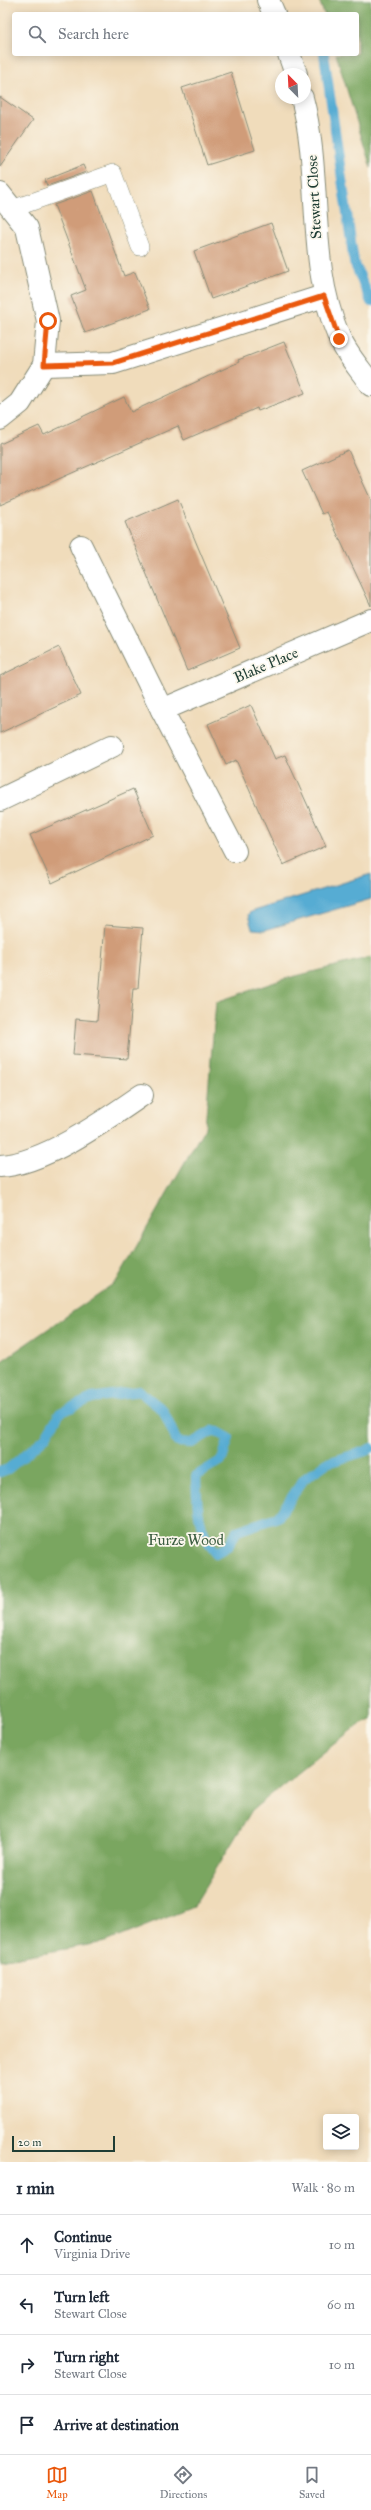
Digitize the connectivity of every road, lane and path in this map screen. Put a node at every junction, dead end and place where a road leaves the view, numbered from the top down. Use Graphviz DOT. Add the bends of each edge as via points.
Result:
graph roads {
  1 [pos="268,0"];
  2 [pos="273,12"];
  3 [pos="290,56"];
  4 [pos="294,68"];
  5 [pos="304,104"];
  6 [pos="6,201"];
  7 [pos="140,247"];
  8 [pos="324,296"];
  9 [pos="44,365"];
  10 [pos="371,385"];
  11 [pos="0,419"];
  12 [pos="81,546"];
  13 [pos="371,620"];
  14 [pos="162,710"];
  15 [pos="112,746"];
  16 [pos="0,800"];
  17 [pos="234,851"];
  18 [pos="142,1094"];
  19 [pos="0,1166"];
  1 -- 2 [label="street"];
  3 -- 4 [label="street"];
  5 -- 8 [label="street, Stewart Close" via="310,128 317,253"];
  6 -- 7 [label="lane" via="113,173"];
  6 -- 9 [label="street" via="27,228 48,321"];
  8 -- 9 [label="street" via="113,363"];
  8 -- 10 [label="street, Stewart Close" via="339,339"];
  9 -- 11 [label="street" via="20,403"];
  12 -- 14 [label="street"];
  13 -- 14 [label="street, Blake Place"];
  14 -- 17 [label="street"];
  15 -- 16 [label="street"];
  18 -- 19 [label="street" via="90,1131 17,1165"];
}
